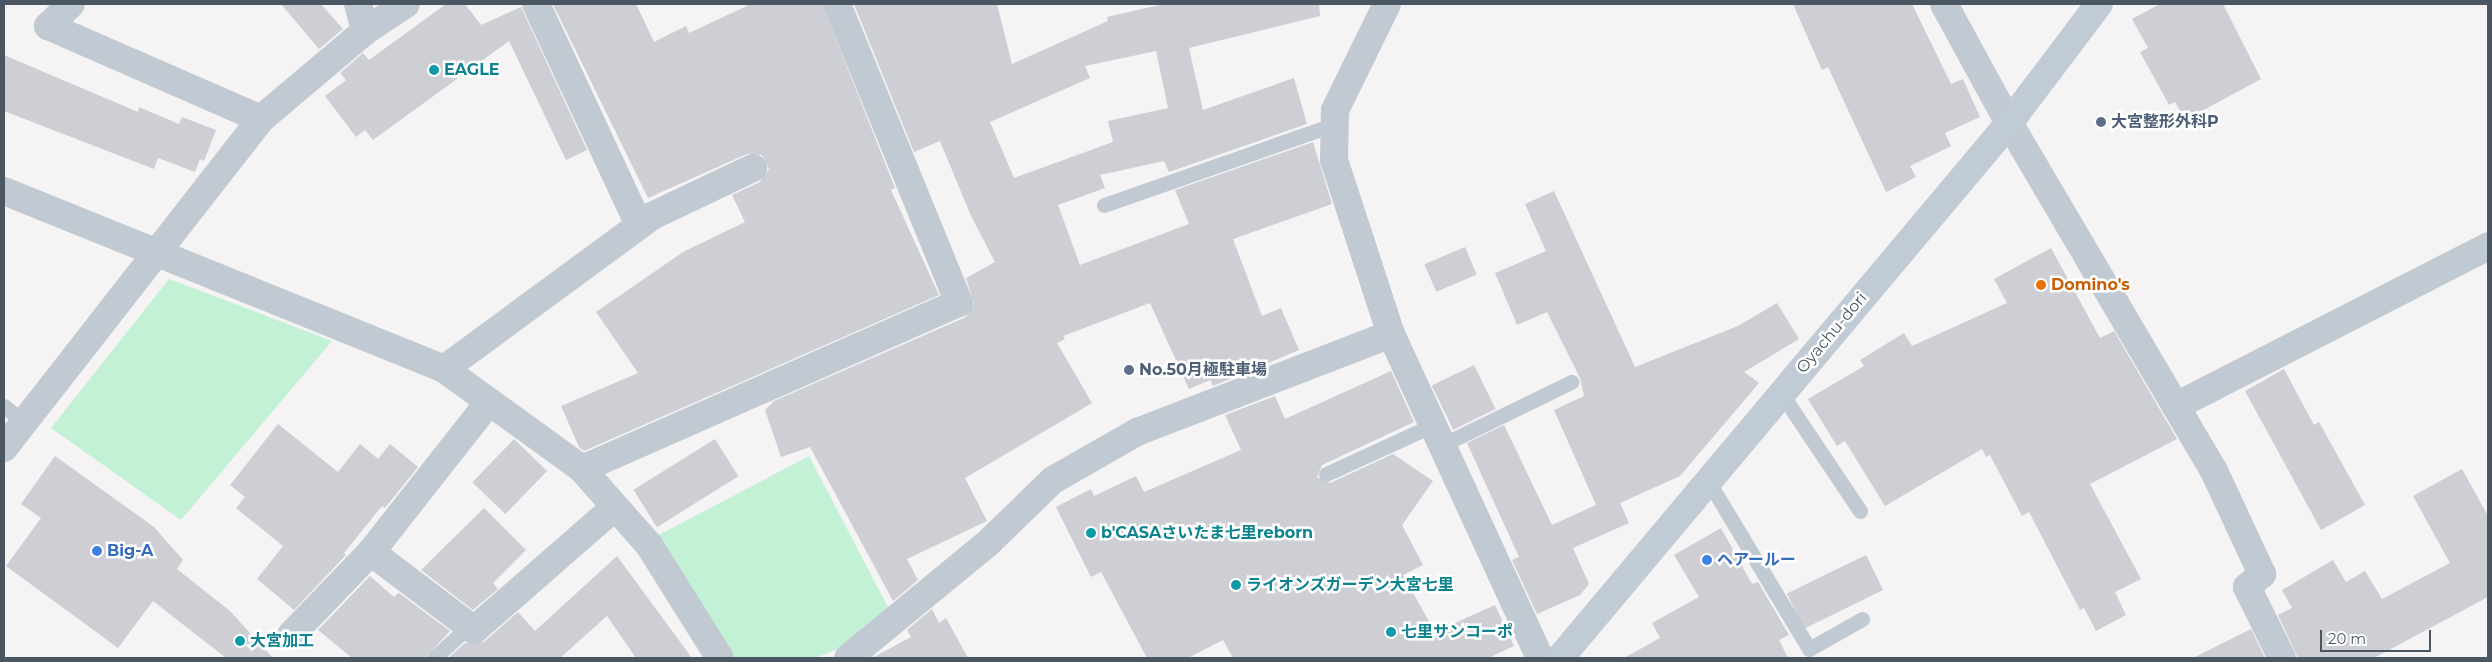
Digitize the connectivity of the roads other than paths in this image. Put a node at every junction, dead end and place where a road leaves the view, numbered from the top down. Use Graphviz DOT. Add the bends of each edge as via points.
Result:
graph roads {
  1 [pos="71,4"];
  2 [pos="358,4"];
  3 [pos="406,4"];
  4 [pos="536,4"];
  5 [pos="837,4"];
  6 [pos="1387,4"];
  7 [pos="1944,4"];
  8 [pos="2100,4"];
  9 [pos="366,31"];
  10 [pos="261,119"];
  11 [pos="2009,123"];
  12 [pos="1335,124"];
  13 [pos="753,168"];
  14 [pos="4,191"];
  15 [pos="1104,205"];
  16 [pos="640,224"];
  17 [pos="2488,246"];
  18 [pos="157,253"];
  19 [pos="1391,334"];
  20 [pos="444,369"];
  21 [pos="1570,382"];
  22 [pos="1781,393"];
  23 [pos="489,402"];
  24 [pos="2176,406"];
  25 [pos="14,414"];
  26 [pos="1438,435"];
  27 [pos="4,448"];
  28 [pos="582,469"];
  29 [pos="1326,474"];
  30 [pos="1707,479"];
  31 [pos="615,506"];
  32 [pos="1860,511"];
  33 [pos="370,552"];
  34 [pos="1862,619"];
  35 [pos="469,626"];
  36 [pos="291,635"];
  37 [pos="434,658"];
  38 [pos="720,658"];
  39 [pos="848,658"];
  40 [pos="1540,658"];
  41 [pos="1560,658"];
  42 [pos="2282,658"];
  1 -- 10 [label="street" via="48,26"];
  2 -- 9 [label="street"];
  3 -- 9 [label="street"];
  4 -- 16 [label="street"];
  5 -- 28 [label="street" via="959,303"];
  6 -- 12 [label="street" via="1335,110"];
  7 -- 11 [label="street"];
  8 -- 11 [label="street, Oyachu-dori"];
  9 -- 10 [label="street"];
  10 -- 18 [label="street"];
  11 -- 22 [label="street, Oyachu-dori"];
  11 -- 24 [label="street"];
  12 -- 15 [label="lane"];
  12 -- 19 [label="street" via="1334,160"];
  13 -- 16 [label="street"];
  14 -- 18 [label="street"];
  16 -- 20 [label="street"];
  17 -- 24 [label="street"];
  18 -- 20 [label="street"];
  18 -- 25 [label="street"];
  19 -- 26 [label="street"];
  19 -- 39 [label="street" via="1136,432 1052,480 988,542"];
  20 -- 23 [label="street"];
  21 -- 26 [label="lane"];
  22 -- 30 [label="street, Oyachu-dori"];
  22 -- 32 [label="lane"];
  23 -- 28 [label="street"];
  23 -- 33 [label="street"];
  24 -- 42 [label="street" via="2214,471 2262,574 2247,587"];
  25 -- 27 [label="street"];
  26 -- 29 [label="lane"];
  26 -- 40 [label="street"];
  28 -- 31 [label="street"];
  30 -- 34 [label="lane" via="1809,649"];
  30 -- 41 [label="street, Oyachu-dori"];
  31 -- 35 [label="street" via="474,630"];
  31 -- 38 [label="street" via="648,545"];
  33 -- 35 [label="street"];
  33 -- 36 [label="street"];
  35 -- 37 [label="lane"];
}
